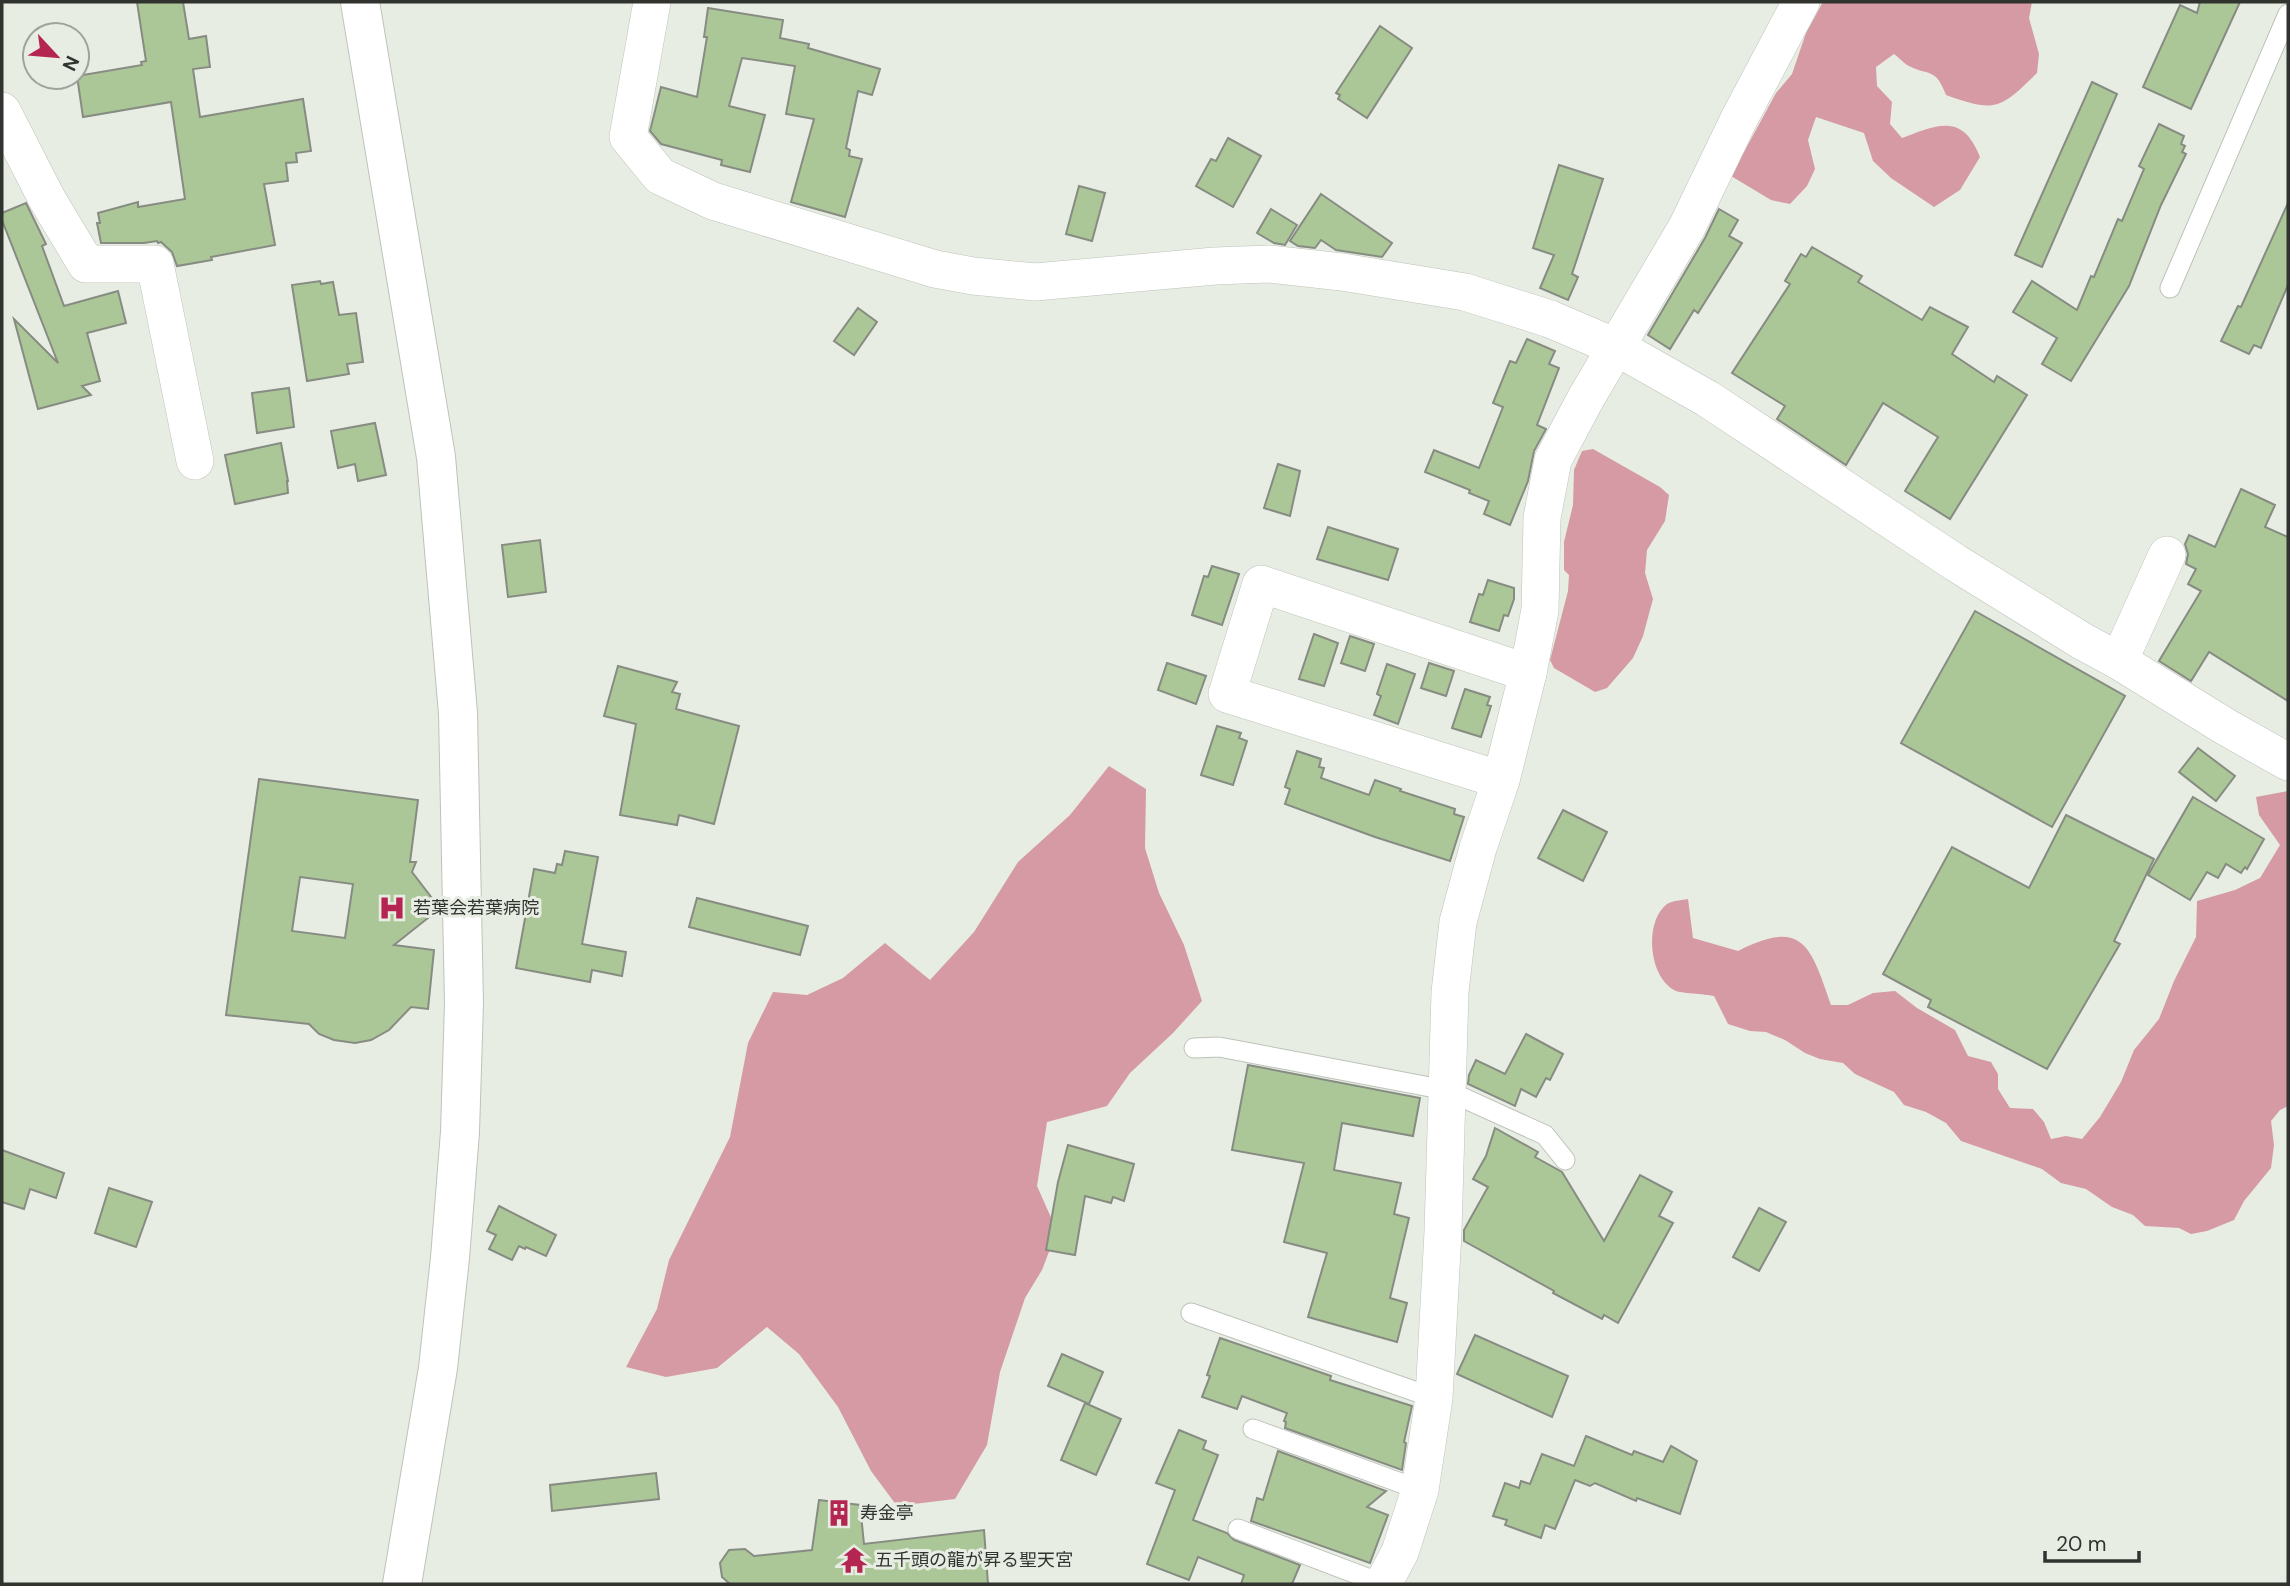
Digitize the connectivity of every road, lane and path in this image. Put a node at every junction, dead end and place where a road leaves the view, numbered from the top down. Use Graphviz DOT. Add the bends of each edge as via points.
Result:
graph roads {
  1 [pos="360,2"];
  2 [pos="652,2"];
  3 [pos="1801,2"];
  4 [pos="2288,14"];
  5 [pos="2,111"];
  6 [pos="2169,288"];
  7 [pos="1618,348"];
  8 [pos="195,461"];
  9 [pos="2167,555"];
  10 [pos="2119,661"];
  11 [pos="1528,673"];
  12 [pos="2288,762"];
  13 [pos="1501,780"];
  14 [pos="1194,1048"];
  15 [pos="1447,1090"];
  16 [pos="1565,1160"];
  17 [pos="1191,1313"];
  18 [pos="1434,1398"];
  19 [pos="1253,1429"];
  20 [pos="1420,1490"];
  21 [pos="1238,1529"];
  22 [pos="401,1584"];
  23 [pos="1383,1584"];
  1 -- 22 [label="street" via="436,457 458,713 464,1003 460,1132 438,1368"];
  2 -- 7 [label="street" via="628,137 660,176 713,201 973,276 1035,282 1269,264 1342,272 1465,292 1550,319"];
  3 -- 7 [label="street" via="1687,227"];
  4 -- 6 [label="lane"];
  5 -- 8 [label="street" via="86,264 155,264"];
  7 -- 10 [label="street" via="1709,399 1956,563"];
  7 -- 11 [label="street" via="1553,460 1542,518 1540,610"];
  9 -- 10 [label="street"];
  10 -- 12 [label="street"];
  11 -- 13 [label="street"];
  11 -- 13 [label="street" via="1261,584 1227,694"];
  13 -- 15 [label="street" via="1458,922"];
  14 -- 15 [label="lane" via="1219,1047"];
  15 -- 16 [label="lane" via="1545,1135"];
  15 -- 18 [label="street"];
  17 -- 18 [label="lane"];
  18 -- 20 [label="street"];
  19 -- 20 [label="lane"];
  20 -- 23 [label="street" via="1400,1552"];
  21 -- 23 [label="lane"];
}
